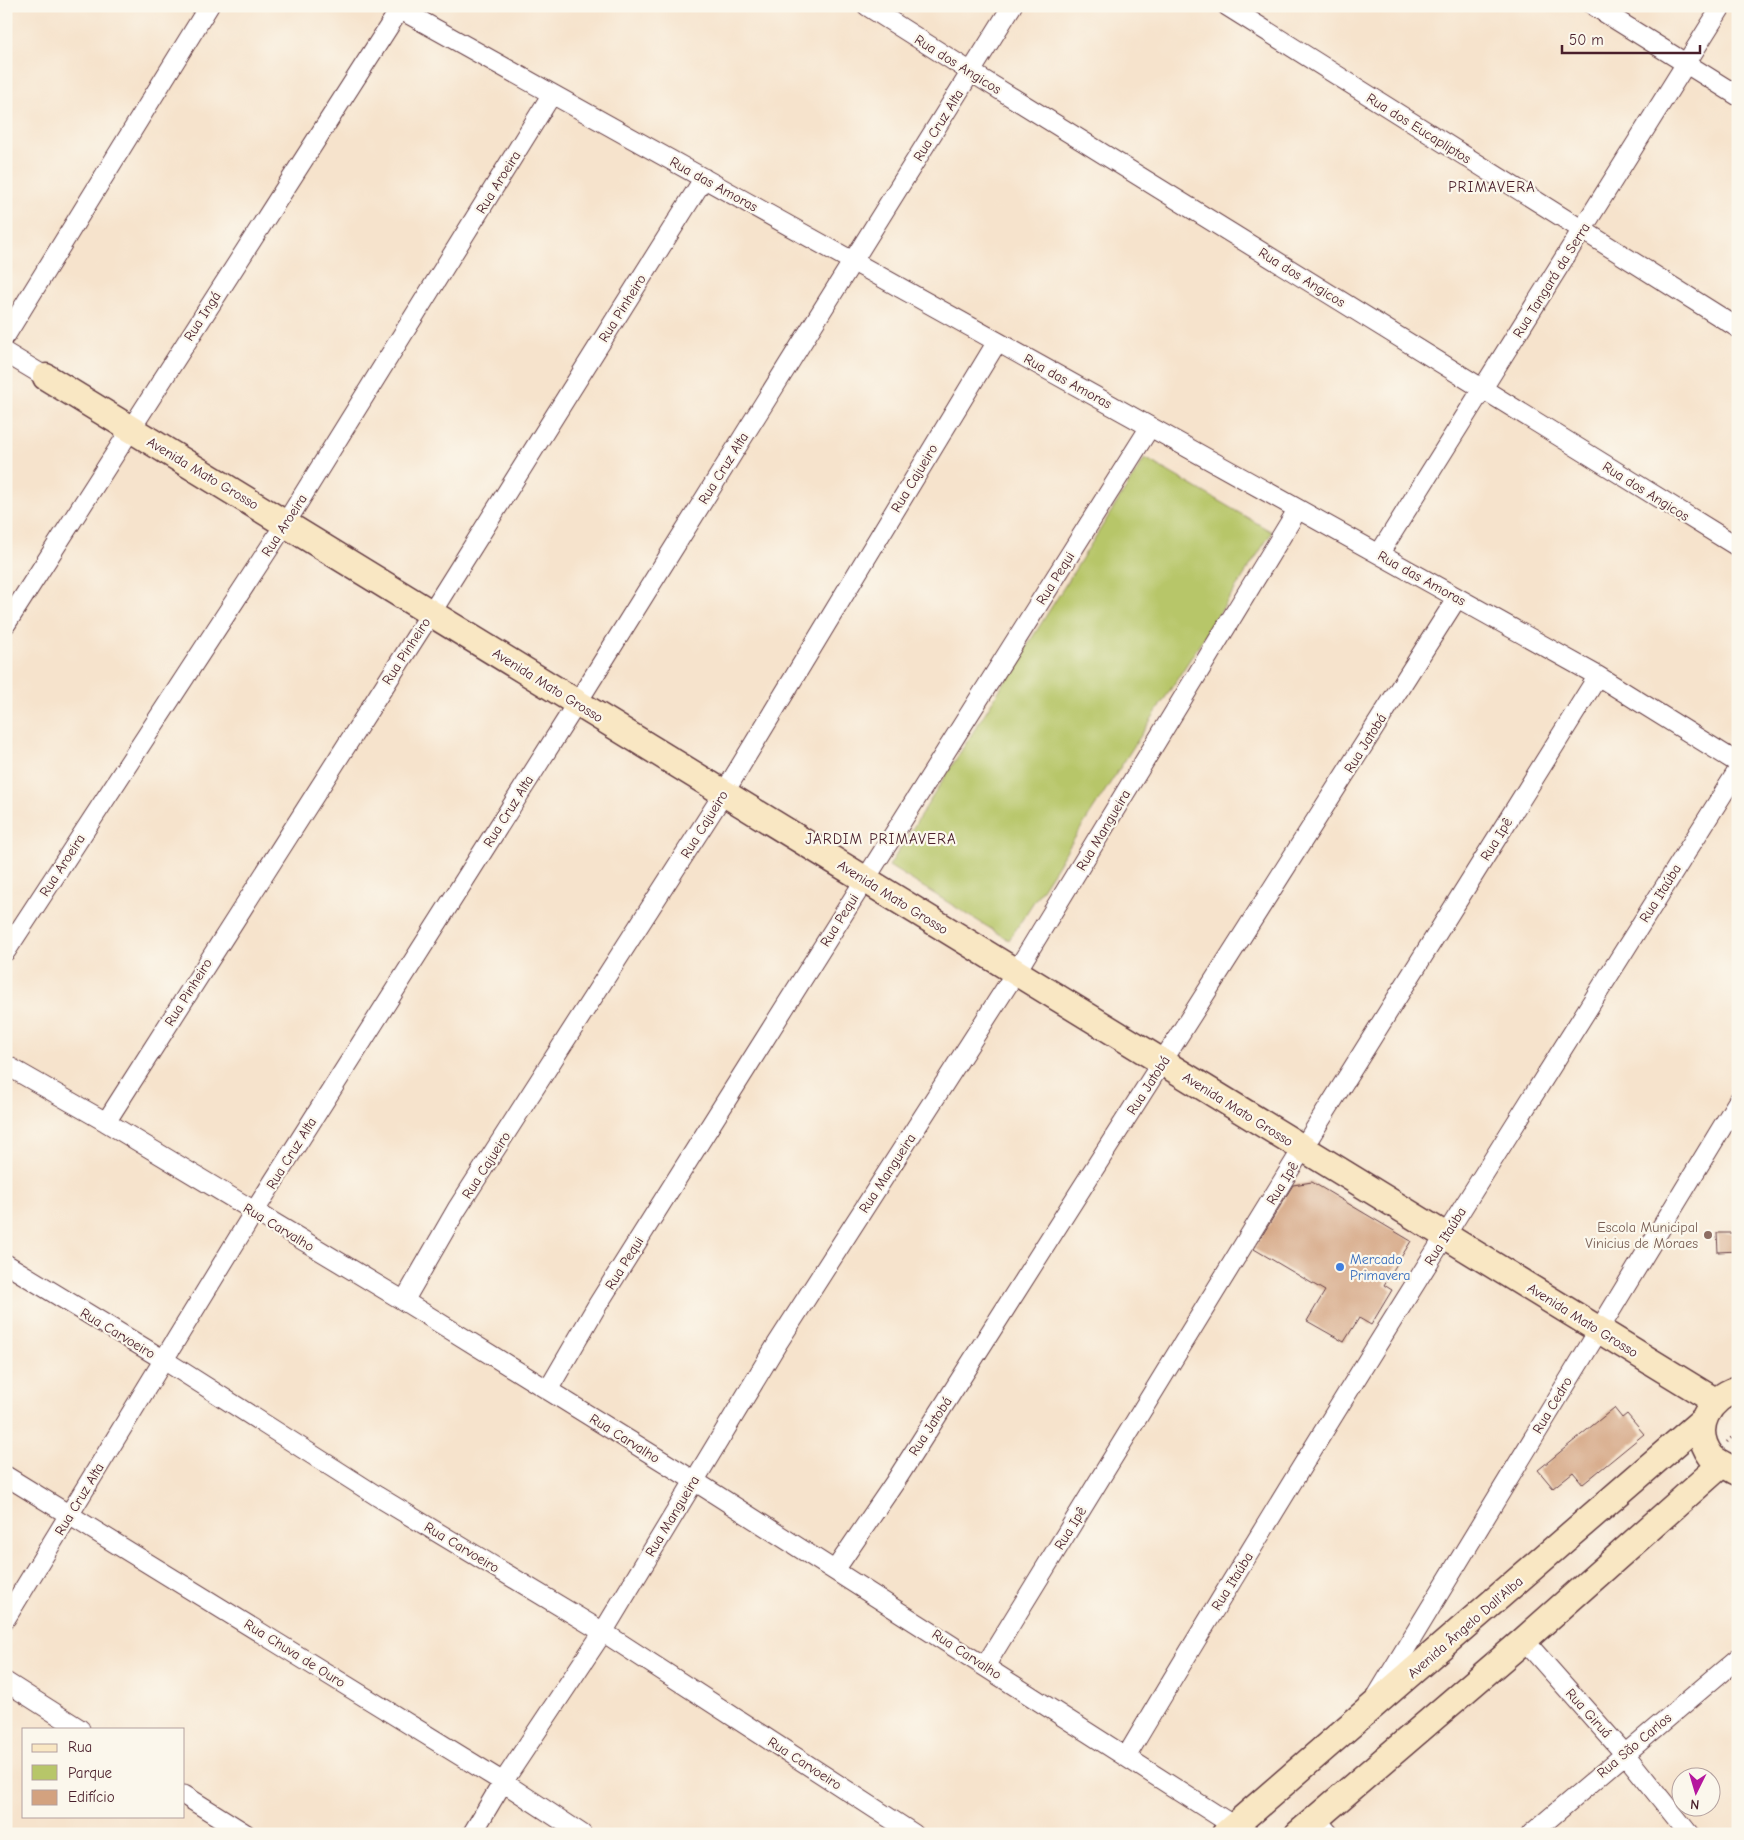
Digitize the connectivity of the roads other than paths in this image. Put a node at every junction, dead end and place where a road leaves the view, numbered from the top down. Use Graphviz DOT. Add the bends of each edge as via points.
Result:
graph roads {
  1 [pos="209,6"];
  2 [pos="867,6"];
  3 [pos="1012,6"];
  4 [pos="1227,6"];
  5 [pos="1594,6"];
  6 [pos="1722,6"];
  7 [pos="397,8"];
  8 [pos="1687,64"];
  9 [pos="970,72"];
  10 [pos="552,94"];
  11 [pos="1738,96"];
  12 [pos="704,178"];
  13 [pos="1582,231"];
  14 [pos="853,261"];
  15 [pos="1738,328"];
  16 [pos="6,334"];
  17 [pos="997,342"];
  18 [pos="6,353"];
  19 [pos="46,377"];
  20 [pos="1483,389"];
  21 [pos="1150,427"];
  22 [pos="130,429"];
  23 [pos="1298,509"];
  24 [pos="285,524"];
  25 [pos="1738,548"];
  26 [pos="1379,554"];
  27 [pos="1457,598"];
  28 [pos="431,613"];
  29 [pos="6,624"];
  30 [pos="1598,676"];
  31 [pos="576,703"];
  32 [pos="1738,763"];
  33 [pos="1738,770"];
  34 [pos="724,793"];
  35 [pos="865,880"];
  36 [pos="6,951"];
  37 [pos="1016,972"];
  38 [pos="1163,1062"];
  39 [pos="6,1064"];
  40 [pos="1738,1101"];
  41 [pos="106,1122"];
  42 [pos="1303,1148"];
  43 [pos="254,1212"];
  44 [pos="1445,1236"];
  45 [pos="6,1264"];
  46 [pos="404,1301"];
  47 [pos="1598,1329"];
  48 [pos="164,1360"];
  49 [pos="548,1390"];
  50 [pos="1724,1397"];
  51 [pos="1730,1468"];
  52 [pos="6,1476"];
  53 [pos="693,1480"];
  54 [pos="70,1514"];
  55 [pos="835,1570"];
  56 [pos="6,1618"];
  57 [pos="602,1632"];
  58 [pos="1524,1640"];
  59 [pos="1738,1658"];
  60 [pos="985,1666"];
  61 [pos="6,1682"];
  62 [pos="1368,1710"];
  63 [pos="78,1728"];
  64 [pos="1624,1754"];
  65 [pos="1126,1757"];
  66 [pos="503,1782"];
  67 [pos="185,1796"];
  68 [pos="1314,1829"];
  69 [pos="1229,1830"];
  70 [pos="246,1834"];
  71 [pos="472,1834"];
  72 [pos="582,1834"];
  73 [pos="914,1834"];
  74 [pos="1531,1834"];
  75 [pos="1689,1834"];
  1 -- 16 [label="street"];
  2 -- 9 [label="street, Rua dos Angicos"];
  3 -- 9 [label="street, Rua Cruz Alta"];
  4 -- 13 [label="street, Rua dos Eucapliptos"];
  5 -- 8 [label="street"];
  6 -- 8 [label="street, Rua Tangará da Serra"];
  7 -- 10 [label="street, Rua das Amoras"];
  7 -- 22 [label="street, Rua Ingá"];
  8 -- 11 [label="street"];
  8 -- 13 [label="street, Rua Tangará da Serra"];
  9 -- 14 [label="street, Rua Cruz Alta"];
  9 -- 20 [label="street, Rua dos Angicos"];
  10 -- 12 [label="street, Rua das Amoras"];
  10 -- 24 [label="street, Rua Aroeira"];
  12 -- 14 [label="street, Rua das Amoras"];
  12 -- 28 [label="street, Rua Pinheiro"];
  13 -- 15 [label="street, Rua dos Eucapliptos"];
  13 -- 20 [label="street, Rua Tangará da Serra"];
  14 -- 17 [label="street, Rua das Amoras"];
  14 -- 31 [label="street, Rua Cruz Alta"];
  17 -- 21 [label="street, Rua das Amoras"];
  17 -- 34 [label="street, Rua Cajueiro"];
  18 -- 19 [label="street"];
  19 -- 22 [label="street, Avenida Mato Grosso"];
  20 -- 25 [label="street, Rua dos Angicos"];
  20 -- 26 [label="street, Rua Tangará da Serra"];
  21 -- 23 [label="street, Rua das Amoras"];
  21 -- 35 [label="street, Rua Pequi"];
  22 -- 24 [label="street, Avenida Mato Grosso"];
  22 -- 29 [label="street, Rua Ingá"];
  23 -- 26 [label="street, Rua das Amoras"];
  23 -- 37 [label="street, Rua Mangueira"];
  24 -- 28 [label="street, Avenida Mato Grosso"];
  24 -- 36 [label="street, Rua Aroeira"];
  26 -- 27 [label="street, Rua das Amoras"];
  27 -- 30 [label="street, Rua das Amoras"];
  27 -- 38 [label="street, Rua Jatobá"];
  28 -- 31 [label="street, Avenida Mato Grosso"];
  28 -- 41 [label="street, Rua Pinheiro"];
  30 -- 32 [label="street, Rua das Amoras"];
  30 -- 42 [label="street, Rua Ipê"];
  31 -- 34 [label="street, Avenida Mato Grosso"];
  31 -- 43 [label="street, Rua Cruz Alta"];
  33 -- 44 [label="street, Rua Itaúba"];
  34 -- 35 [label="street, Avenida Mato Grosso"];
  34 -- 46 [label="street, Rua Cajueiro" via="457,1209"];
  35 -- 37 [label="street, Avenida Mato Grosso"];
  35 -- 49 [label="street, Rua Pequi" via="598,1304"];
  37 -- 38 [label="street, Avenida Mato Grosso"];
  37 -- 53 [label="street, Rua Mangueira"];
  38 -- 42 [label="street, Avenida Mato Grosso"];
  38 -- 55 [label="street, Rua Jatobá" via="895,1482"];
  39 -- 41 [label="street, Rua Carvalho"];
  40 -- 47 [label="street, Rua Cedro"];
  41 -- 43 [label="street, Rua Carvalho"];
  42 -- 44 [label="street, Avenida Mato Grosso"];
  42 -- 60 [label="street, Rua Ipê"];
  43 -- 46 [label="street, Rua Carvalho"];
  43 -- 48 [label="street, Rua Cruz Alta"];
  44 -- 47 [label="street, Avenida Mato Grosso"];
  44 -- 65 [label="street, Rua Itaúba"];
  45 -- 48 [label="street, Rua Carvoeiro"];
  46 -- 49 [label="street, Rua Carvalho"];
  47 -- 50 [label="street, Avenida Mato Grosso"];
  47 -- 62 [label="street, Rua Cedro"];
  48 -- 54 [label="street, Rua Cruz Alta"];
  48 -- 57 [label="street, Rua Carvoeiro" via="377,1496"];
  49 -- 53 [label="street, Rua Carvalho"];
  50 -- 51 [label="street" via="1703,1432 1705,1445 1712,1457"];
  50 -- 62 [label="street, Avenida Ângelo Dall'Alba"];
  51 -- 58 [label="street"];
  52 -- 54 [label="street, Rua Chuva de Ouro"];
  53 -- 55 [label="street, Rua Carvalho"];
  53 -- 57 [label="street, Rua Mangueira"];
  54 -- 56 [label="street, Rua Cruz Alta"];
  54 -- 66 [label="street, Rua Chuva de Ouro"];
  55 -- 60 [label="street, Rua Carvalho"];
  57 -- 66 [label="street, Rua Mangueira"];
  57 -- 73 [label="street, Rua Carvoeiro"];
  58 -- 64 [label="street, Rua Giruá"];
  58 -- 68 [label="street"];
  59 -- 64 [label="street, Rua São Carlos"];
  60 -- 65 [label="street, Rua Carvalho"];
  61 -- 63 [label="street"];
  62 -- 69 [label="street, Avenida Ângelo Dall'Alba"];
  64 -- 74 [label="street, Rua São Carlos"];
  64 -- 75 [label="street, Rua Giruá"];
  65 -- 69 [label="street, Rua Carvalho"];
  66 -- 71 [label="street, Rua Mangueira"];
  66 -- 72 [label="street, Rua Chuva de Ouro"];
  67 -- 70 [label="street"];
}
